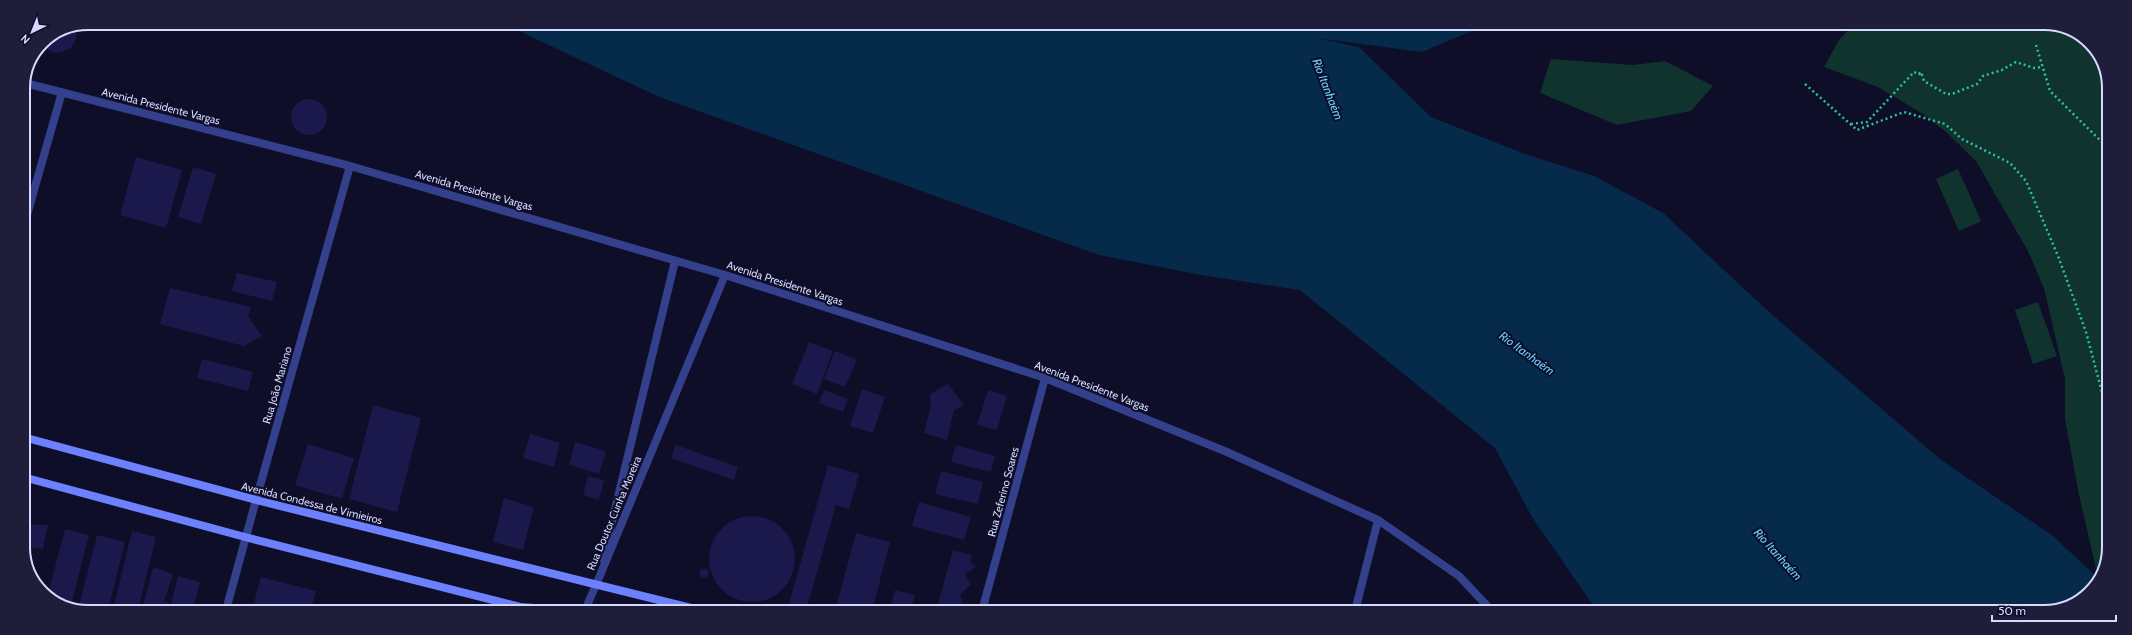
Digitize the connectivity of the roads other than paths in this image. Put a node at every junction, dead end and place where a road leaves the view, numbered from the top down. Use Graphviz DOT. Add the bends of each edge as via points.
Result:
graph roads {
  1 [pos="30,84"];
  2 [pos="62,92"];
  3 [pos="350,166"];
  4 [pos="30,204"];
  5 [pos="676,261"];
  6 [pos="725,275"];
  7 [pos="1045,378"];
  8 [pos="30,439"];
  9 [pos="30,479"];
  10 [pos="256,500"];
  11 [pos="1378,520"];
  12 [pos="245,537"];
  13 [pos="596,585"];
  14 [pos="227,605"];
  15 [pos="512,605"];
  16 [pos="587,605"];
  17 [pos="678,605"];
  18 [pos="984,605"];
  19 [pos="1357,605"];
  20 [pos="1486,605"];
  1 -- 2 [label="street, Avenida Presidente Vargas"];
  2 -- 3 [label="street, Avenida Presidente Vargas"];
  2 -- 4 [label="street"];
  3 -- 5 [label="street, Avenida Presidente Vargas"];
  3 -- 10 [label="street, Rua João Mariano"];
  5 -- 6 [label="street, Avenida Presidente Vargas"];
  5 -- 13 [label="street, Rua Doutor Cunha Moreira"];
  6 -- 7 [label="street, Avenida Presidente Vargas"];
  6 -- 13 [label="street, Rua Doutor Cunha Moreira"];
  7 -- 11 [label="street, Avenida Presidente Vargas" via="1227,452"];
  7 -- 18 [label="street, Rua Zeferino Soares"];
  8 -- 10 [label="main road, Avenida Condessa de Vimieiros"];
  9 -- 12 [label="main road"];
  10 -- 12 [label="street, Rua João Mariano"];
  10 -- 13 [label="main road, Avenida Condessa de Vimieiros"];
  11 -- 19 [label="street"];
  11 -- 20 [label="street, Avenida Presidente Vargas" via="1459,576"];
  12 -- 14 [label="street, Rua João Mariano"];
  12 -- 15 [label="main road"];
  13 -- 16 [label="street"];
  13 -- 17 [label="main road, Avenida Condessa de Vimieiros"];
}
